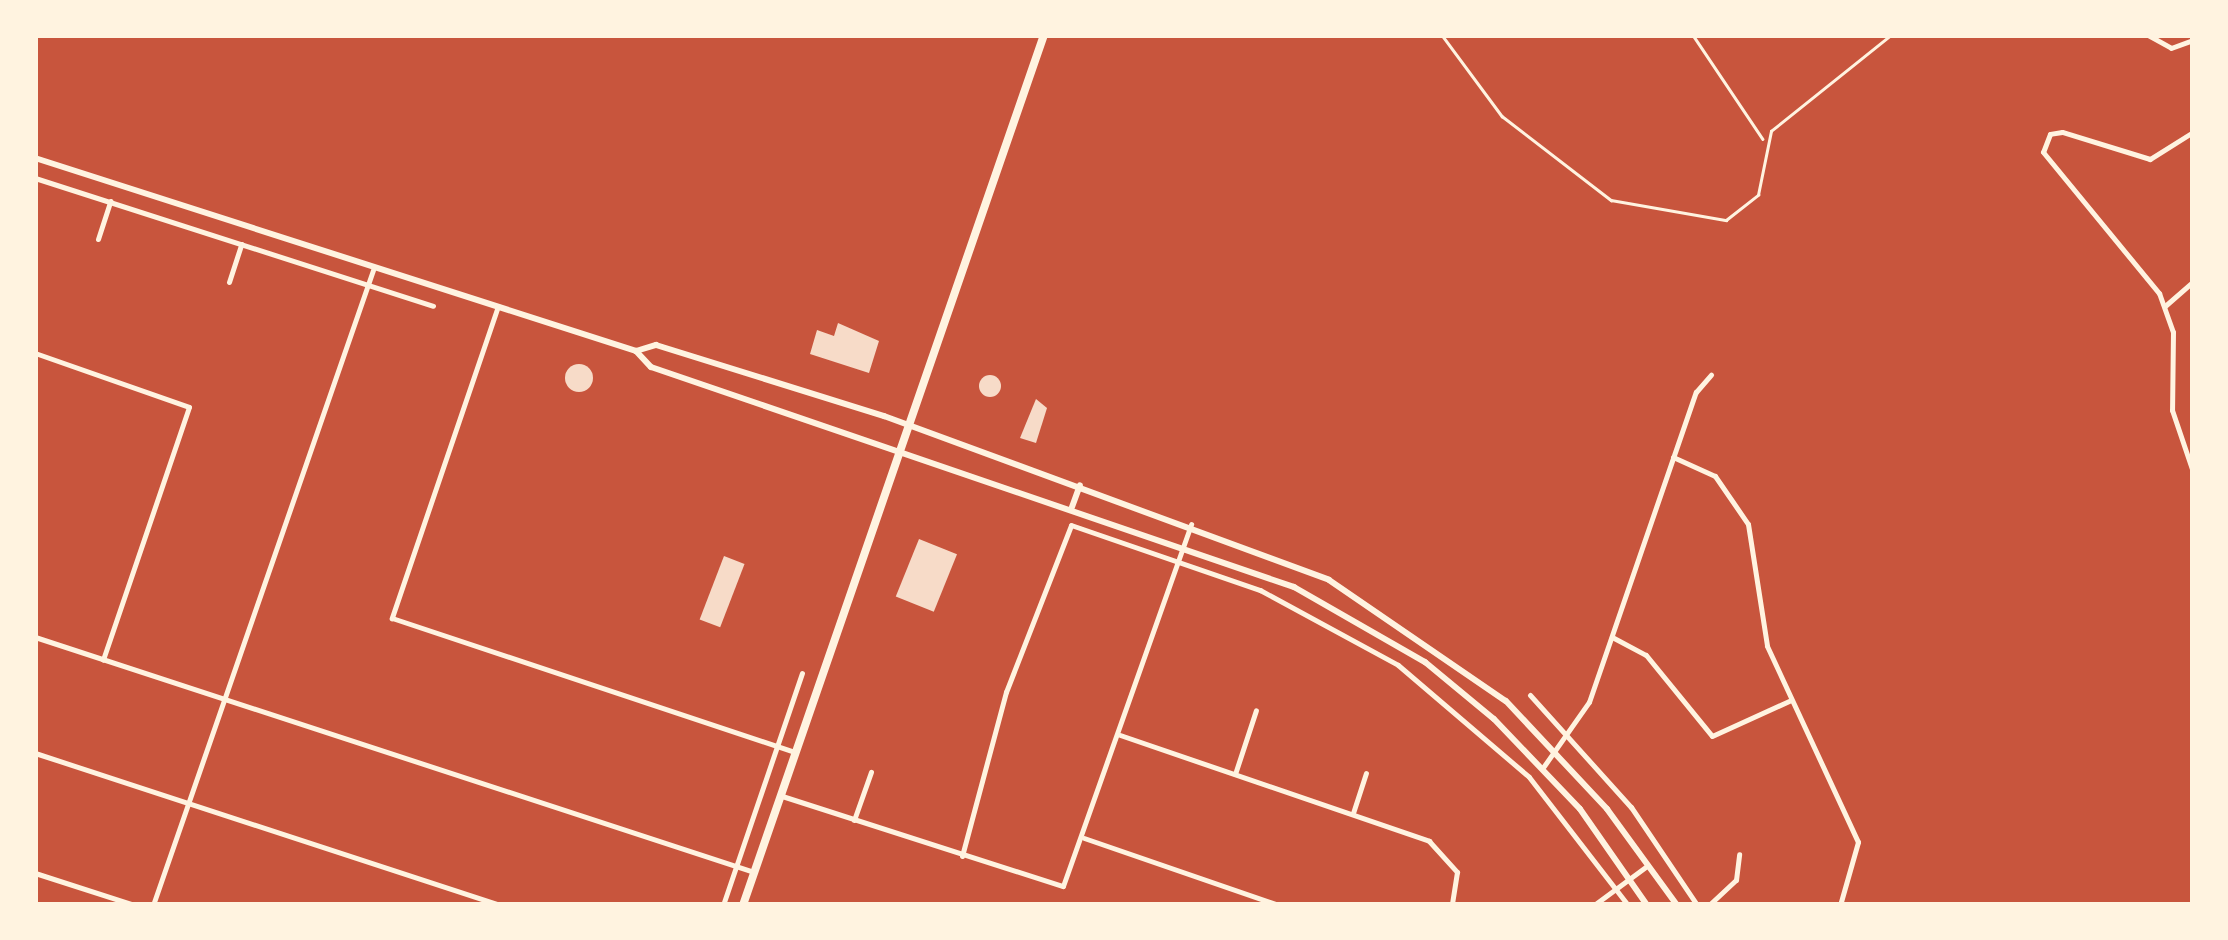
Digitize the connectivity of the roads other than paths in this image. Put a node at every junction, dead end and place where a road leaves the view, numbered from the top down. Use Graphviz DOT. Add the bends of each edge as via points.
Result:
graph roads {
  1 [pos="1442,35"];
  2 [pos="1693,35"];
  3 [pos="1891,35"];
  4 [pos="2148,35"];
  5 [pos="1041,37"];
  6 [pos="2193,40"];
  7 [pos="2193,132"];
  8 [pos="1764,140"];
  9 [pos="35,158"];
  10 [pos="35,178"];
  11 [pos="110,201"];
  12 [pos="98,239"];
  13 [pos="241,244"];
  14 [pos="374,266"];
  15 [pos="229,282"];
  16 [pos="2193,282"];
  17 [pos="368,285"];
  18 [pos="433,306"];
  19 [pos="498,306"];
  20 [pos="2165,306"];
  21 [pos="636,350"];
  22 [pos="35,353"];
  23 [pos="1711,375"];
  24 [pos="908,424"];
  25 [pos="900,448"];
  26 [pos="1673,458"];
  27 [pos="2193,472"];
  28 [pos="1080,485"];
  29 [pos="1072,506"];
  30 [pos="1191,524"];
  31 [pos="1184,544"];
  32 [pos="1179,560"];
  33 [pos="1612,637"];
  34 [pos="35,638"];
  35 [pos="103,660"];
  36 [pos="802,673"];
  37 [pos="1530,695"];
  38 [pos="224,699"];
  39 [pos="1791,700"];
  40 [pos="1256,710"];
  41 [pos="1120,734"];
  42 [pos="1570,735"];
  43 [pos="778,746"];
  44 [pos="794,752"];
  45 [pos="1557,752"];
  46 [pos="35,753"];
  47 [pos="1544,766"];
  48 [pos="871,772"];
  49 [pos="1366,773"];
  50 [pos="1234,774"];
  51 [pos="780,796"];
  52 [pos="188,803"];
  53 [pos="1353,813"];
  54 [pos="854,820"];
  55 [pos="1084,838"];
  56 [pos="1740,854"];
  57 [pos="962,856"];
  58 [pos="1649,864"];
  59 [pos="736,866"];
  60 [pos="754,872"];
  61 [pos="35,873"];
  62 [pos="1630,878"];
  63 [pos="1616,888"];
  64 [pos="1256,901"];
  65 [pos="487,903"];
  66 [pos="134,905"];
  67 [pos="153,905"];
  68 [pos="499,905"];
  69 [pos="723,905"];
  70 [pos="743,905"];
  71 [pos="1278,905"];
  72 [pos="1452,905"];
  73 [pos="1594,905"];
  74 [pos="1628,905"];
  75 [pos="1647,905"];
  76 [pos="1677,905"];
  77 [pos="1697,905"];
  78 [pos="1709,905"];
  79 [pos="1840,905"];
  1 -- 8 [label="lane" via="1502,116 1622,204 1726,220 1758,194"];
  2 -- 8 [label="lane"];
  3 -- 8 [label="lane"];
  4 -- 6 [label="street" via="2171,48"];
  5 -- 24 [label="main road"];
  7 -- 20 [label="street" via="2144,160 2062,132 2044,143 2050,168 2154,282"];
  9 -- 14 [label="main road"];
  10 -- 11 [label="street"];
  11 -- 12 [label="street"];
  11 -- 13 [label="street"];
  13 -- 15 [label="street"];
  13 -- 17 [label="street"];
  14 -- 17 [label="street"];
  14 -- 19 [label="main road"];
  16 -- 20 [label="street"];
  17 -- 18 [label="street"];
  17 -- 38 [label="street"];
  19 -- 21 [label="main road"];
  19 -- 43 [label="street" via="392,618"];
  20 -- 27 [label="street" via="2172,410"];
  21 -- 24 [label="main road" via="656,345"];
  21 -- 25 [label="main road" via="650,367"];
  22 -- 35 [label="street" via="189,407"];
  23 -- 26 [label="street"];
  24 -- 25 [label="main road"];
  24 -- 28 [label="main road"];
  25 -- 29 [label="main road"];
  25 -- 44 [label="main road"];
  26 -- 33 [label="street"];
  26 -- 39 [label="street" via="1715,476 1739,505 1766,646"];
  28 -- 29 [label="main road"];
  28 -- 30 [label="main road"];
  29 -- 31 [label="main road"];
  30 -- 31 [label="street"];
  30 -- 45 [label="main road" via="1392,616"];
  31 -- 32 [label="street"];
  31 -- 47 [label="main road" via="1354,618 1425,662"];
  32 -- 41 [label="street"];
  32 -- 57 [label="street" via="1065,525"];
  32 -- 63 [label="street" via="1312,614 1420,682 1529,778"];
  33 -- 39 [label="street" via="1646,655 1712,736"];
  33 -- 42 [label="street"];
  34 -- 35 [label="street"];
  35 -- 38 [label="street"];
  36 -- 43 [label="street"];
  37 -- 42 [label="street"];
  38 -- 52 [label="street"];
  38 -- 59 [label="street"];
  39 -- 79 [label="street" via="1855,834"];
  40 -- 50 [label="street"];
  41 -- 50 [label="street"];
  41 -- 55 [label="street"];
  42 -- 45 [label="street"];
  42 -- 77 [label="street"];
  43 -- 44 [label="street"];
  43 -- 59 [label="street"];
  44 -- 51 [label="main road"];
  45 -- 47 [label="street"];
  45 -- 58 [label="main road"];
  46 -- 52 [label="street"];
  47 -- 62 [label="main road"];
  48 -- 54 [label="street"];
  49 -- 53 [label="street"];
  50 -- 53 [label="street"];
  51 -- 54 [label="street"];
  51 -- 60 [label="main road"];
  52 -- 65 [label="street"];
  52 -- 67 [label="street"];
  53 -- 72 [label="street" via="1444,849 1458,872"];
  54 -- 57 [label="street"];
  55 -- 57 [label="street" via="1058,888"];
  55 -- 64 [label="street"];
  56 -- 78 [label="street" via="1736,880"];
  58 -- 62 [label="street"];
  58 -- 76 [label="main road"];
  59 -- 60 [label="street"];
  59 -- 69 [label="street"];
  60 -- 70 [label="main road"];
  61 -- 66 [label="street"];
  62 -- 63 [label="street"];
  62 -- 75 [label="main road"];
  63 -- 73 [label="street"];
  63 -- 74 [label="street"];
  64 -- 71 [label="street"];
  65 -- 68 [label="street"];
}
